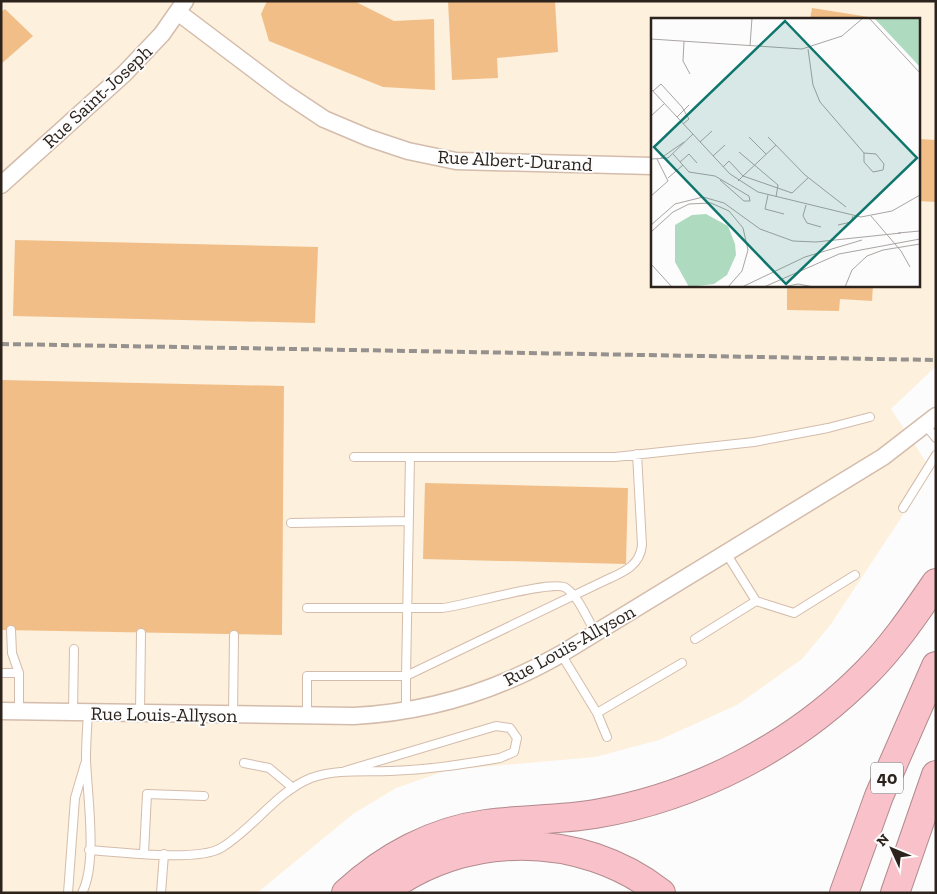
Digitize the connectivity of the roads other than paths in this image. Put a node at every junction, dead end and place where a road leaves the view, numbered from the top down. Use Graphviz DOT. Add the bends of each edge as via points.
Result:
graph roads {
  1 [pos="182,7"];
  2 [pos="651,166"];
  3 [pos="1,184"];
  4 [pos="870,417"];
  5 [pos="932,426"];
  6 [pos="637,454"];
  7 [pos="936,456"];
  8 [pos="354,457"];
  9 [pos="410,457"];
  10 [pos="903,508"];
  11 [pos="408,521"];
  12 [pos="291,523"];
  13 [pos="726,553"];
  14 [pos="855,575"];
  15 [pos="936,583"];
  16 [pos="573,596"];
  17 [pos="756,601"];
  18 [pos="307,608"];
  19 [pos="407,608"];
  20 [pos="12,630"];
  21 [pos="141,632"];
  22 [pos="596,633"];
  23 [pos="234,635"];
  24 [pos="695,640"];
  25 [pos="74,649"];
  26 [pos="561,654"];
  27 [pos="682,663"];
  28 [pos="936,666"];
  29 [pos="1,673"];
  30 [pos="19,673"];
  31 [pos="406,676"];
  32 [pos="1,711"];
  33 [pos="19,711"];
  34 [pos="406,711"];
  35 [pos="80,712"];
  36 [pos="140,713"];
  37 [pos="596,713"];
  38 [pos="233,715"];
  39 [pos="307,716"];
  40 [pos="607,737"];
  41 [pos="86,760"];
  42 [pos="244,763"];
  43 [pos="345,772"];
  44 [pos="936,775"];
  45 [pos="89,786"];
  46 [pos="293,788"];
  47 [pos="204,796"];
  48 [pos="75,798"];
  49 [pos="89,850"];
  50 [pos="144,853"];
  51 [pos="164,854"];
  52 [pos="68,893"];
  53 [pos="82,893"];
  54 [pos="161,893"];
  55 [pos="346,893"];
  56 [pos="382,893"];
  57 [pos="661,893"];
  58 [pos="844,893"];
  59 [pos="895,893"];
  1 -- 2 [label="street, Rue Albert-Durand" via="285,94 324,119 368,138 408,151 456,160"];
  1 -- 3 [label="street, Rue Saint-Joseph" via="162,34 124,74"];
  4 -- 6 [label="lane" via="754,442"];
  5 -- 13 [label="street, Rue Louis-Allyson"];
  6 -- 9 [label="lane" via="615,457"];
  6 -- 16 [label="lane" via="640,556 627,570"];
  7 -- 10 [label="lane"];
  8 -- 9 [label="lane"];
  9 -- 11 [label="lane"];
  11 -- 12 [label="lane"];
  11 -- 19 [label="lane"];
  13 -- 17 [label="lane"];
  13 -- 22 [label="street, Rue Louis-Allyson"];
  14 -- 17 [label="lane" via="794,613"];
  15 -- 55 [label="highway" via="889,647 839,698 794,733 727,772 673,794 615,810 578,817 486,824 452,831 387,860"];
  16 -- 19 [label="lane" via="565,588 552,585 464,606"];
  16 -- 22 [label="lane"];
  16 -- 31 [label="lane"];
  17 -- 24 [label="lane"];
  18 -- 19 [label="lane"];
  19 -- 31 [label="lane"];
  20 -- 30 [label="lane" via="12,653"];
  21 -- 36 [label="lane"];
  22 -- 26 [label="street, Rue Louis-Allyson"];
  23 -- 38 [label="lane"];
  25 -- 35 [label="lane"];
  26 -- 34 [label="street, Rue Louis-Allyson" via="497,686"];
  26 -- 37 [label="lane"];
  27 -- 37 [label="lane"];
  28 -- 58 [label="highway, 40" via="879,796"];
  29 -- 30 [label="lane"];
  30 -- 33 [label="lane"];
  31 -- 34 [label="lane"];
  31 -- 39 [label="lane" via="307,676"];
  32 -- 33 [label="street, Rue Louis-Allyson"];
  33 -- 35 [label="street, Rue Louis-Allyson"];
  34 -- 39 [label="street, Rue Louis-Allyson"];
  35 -- 36 [label="street, Rue Louis-Allyson"];
  35 -- 41 [label="lane"];
  36 -- 38 [label="street, Rue Louis-Allyson"];
  37 -- 40 [label="lane"];
  38 -- 39 [label="street, Rue Louis-Allyson"];
  41 -- 45 [label="lane"];
  41 -- 48 [label="lane"];
  42 -- 46 [label="lane" via="269,768"];
  43 -- 43 [label="lane" via="392,771 500,758 514,752 517,738 510,728 496,726"];
  43 -- 46 [label="lane" via="312,778"];
  44 -- 59 [label="highway, 40"];
  45 -- 48 [label="lane"];
  45 -- 49 [label="lane"];
  46 -- 51 [label="lane" via="221,848 203,854"];
  47 -- 50 [label="lane" via="147,794"];
  48 -- 52 [label="lane"];
  49 -- 50 [label="lane"];
  49 -- 53 [label="lane" via="88,876"];
  50 -- 51 [label="lane"];
  51 -- 54 [label="lane"];
  56 -- 57 [label="highway" via="413,873 451,856 482,848 514,845 554,848 592,856 625,870"];
}
